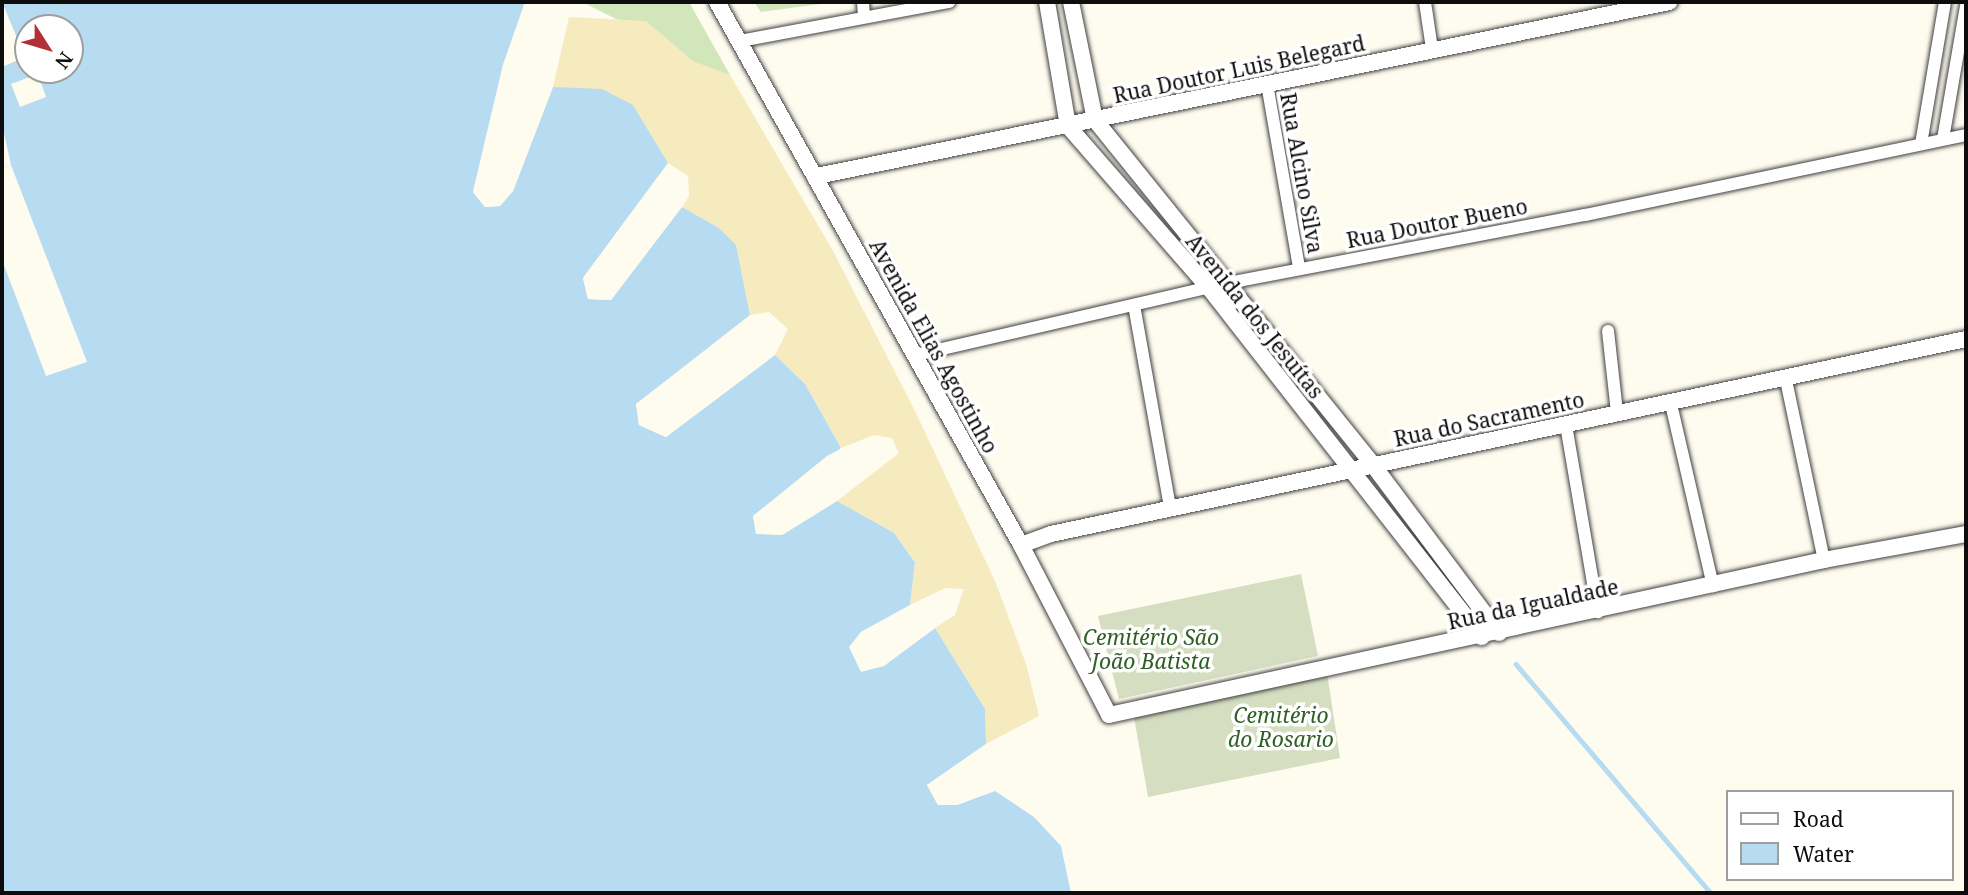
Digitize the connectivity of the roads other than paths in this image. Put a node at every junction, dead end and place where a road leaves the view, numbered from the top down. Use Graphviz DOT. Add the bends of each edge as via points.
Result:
graph roads {
  1 [pos="717,2"];
  2 [pos="863,2"];
  3 [pos="949,2"];
  4 [pos="1047,2"];
  5 [pos="1071,2"];
  6 [pos="1425,2"];
  7 [pos="1669,2"];
  8 [pos="1945,2"];
  9 [pos="1628,6"];
  10 [pos="1966,6"];
  11 [pos="864,16"];
  12 [pos="740,41"];
  13 [pos="1938,44"];
  14 [pos="1959,46"];
  15 [pos="1432,49"];
  16 [pos="1267,84"];
  17 [pos="1095,120"];
  18 [pos="1069,126"];
  19 [pos="1966,135"];
  20 [pos="1943,139"];
  21 [pos="1921,144"];
  22 [pos="817,176"];
  23 [pos="1299,268"];
  24 [pos="1228,283"];
  25 [pos="1209,288"];
  26 [pos="1134,305"];
  27 [pos="1608,331"];
  28 [pos="1966,339"];
  29 [pos="915,355"];
  30 [pos="1786,380"];
  31 [pos="1671,404"];
  32 [pos="1616,412"];
  33 [pos="1566,425"];
  34 [pos="1373,466"];
  35 [pos="1351,471"];
  36 [pos="1170,509"];
  37 [pos="1966,534"];
  38 [pos="1021,545"];
  39 [pos="1824,561"];
  40 [pos="1713,586"];
  41 [pos="1598,611"];
  42 [pos="1499,634"];
  43 [pos="1482,637"];
  44 [pos="1109,715"];
  1 -- 12 [label="street, Avenida Elias Agostinho"];
  2 -- 11 [label="street"];
  3 -- 11 [label="street"];
  4 -- 18 [label="street"];
  5 -- 17 [label="street, Avenida dos Jesuítas"];
  6 -- 15 [label="street"];
  7 -- 9 [label="street, Rua Doutor Luis Belegard"];
  8 -- 13 [label="street"];
  9 -- 15 [label="street, Rua Doutor Luis Belegard"];
  10 -- 14 [label="street"];
  11 -- 12 [label="street"];
  12 -- 22 [label="street, Avenida Elias Agostinho"];
  13 -- 14 [label="street"];
  13 -- 21 [label="street"];
  14 -- 20 [label="street"];
  15 -- 16 [label="street, Rua Doutor Luis Belegard"];
  16 -- 17 [label="street, Rua Doutor Luis Belegard"];
  16 -- 23 [label="street, Rua Alcino Silva"];
  17 -- 18 [label="street, Rua Doutor Luis Belegard"];
  17 -- 24 [label="street, Avenida dos Jesuítas"];
  18 -- 22 [label="street, Rua Doutor Luis Belegard"];
  18 -- 25 [label="street, Avenida dos Jesuítas"];
  19 -- 20 [label="street, Rua Doutor Bueno"];
  20 -- 21 [label="street, Rua Doutor Bueno"];
  21 -- 23 [label="street, Rua Doutor Bueno" via="1586,215"];
  22 -- 29 [label="street, Avenida Elias Agostinho"];
  23 -- 24 [label="street, Rua Doutor Bueno"];
  24 -- 25 [label="street, Rua Doutor Bueno"];
  24 -- 34 [label="street, Avenida dos Jesuítas"];
  25 -- 26 [label="street, Rua Doutor Bueno"];
  25 -- 35 [label="street, Avenida dos Jesuítas"];
  26 -- 29 [label="street, Rua Doutor Bueno"];
  26 -- 36 [label="street"];
  27 -- 32 [label="street"];
  28 -- 30 [label="street, Rua do Sacramento"];
  29 -- 38 [label="street, Avenida Elias Agostinho"];
  30 -- 31 [label="street, Rua do Sacramento"];
  30 -- 39 [label="street"];
  31 -- 32 [label="street, Rua do Sacramento"];
  31 -- 40 [label="street"];
  32 -- 33 [label="street, Rua do Sacramento"];
  33 -- 34 [label="street, Rua do Sacramento"];
  33 -- 41 [label="street"];
  34 -- 35 [label="street, Rua do Sacramento"];
  34 -- 42 [label="street, Avenida dos Jesuítas"];
  35 -- 36 [label="street, Rua do Sacramento"];
  35 -- 43 [label="street, Avenida dos Jesuítas"];
  36 -- 38 [label="street, Rua do Sacramento" via="1051,534"];
  37 -- 39 [label="street, Rua da Igualdade"];
  38 -- 44 [label="street, Avenida Elias Agostinho"];
  39 -- 40 [label="street, Rua da Igualdade"];
  40 -- 41 [label="street, Rua da Igualdade"];
  41 -- 42 [label="street, Rua da Igualdade"];
  42 -- 43 [label="street, Rua da Igualdade"];
  43 -- 44 [label="street, Rua da Igualdade"];
}
